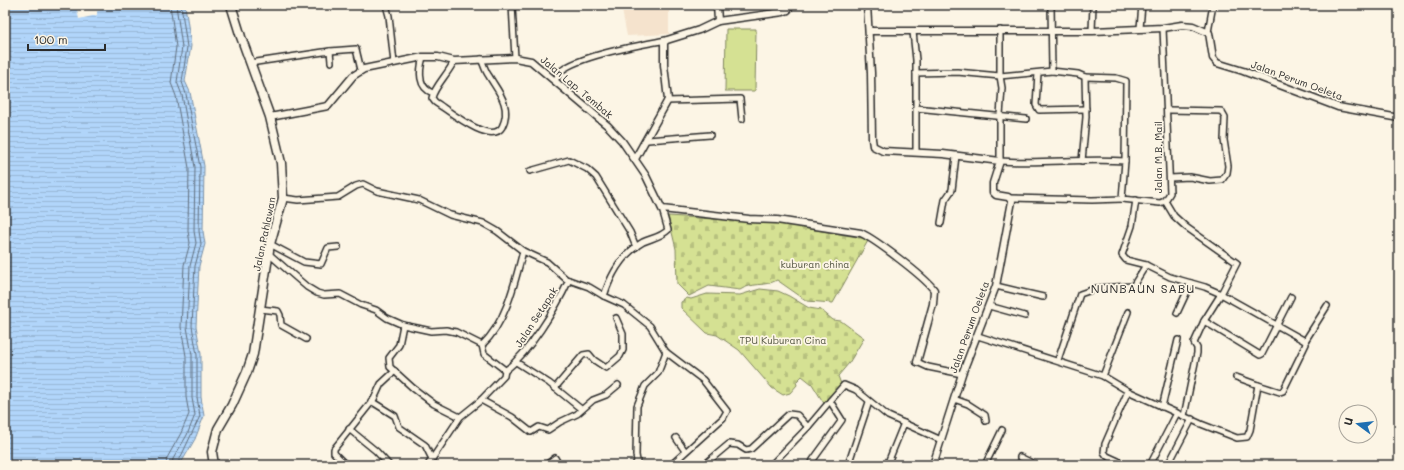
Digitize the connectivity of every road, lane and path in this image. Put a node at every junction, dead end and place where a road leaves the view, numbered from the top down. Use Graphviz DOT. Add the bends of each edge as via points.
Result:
graph roads {
  1 [pos="231,5"];
  2 [pos="386,5"];
  3 [pos="512,5"];
  4 [pos="718,5"];
  5 [pos="791,5"];
  6 [pos="867,5"];
  7 [pos="1051,5"];
  8 [pos="1093,5"];
  9 [pos="1142,5"];
  10 [pos="1213,5"];
  11 [pos="718,21"];
  12 [pos="1140,28"];
  13 [pos="1163,28"];
  14 [pos="1000,30"];
  15 [pos="868,31"];
  16 [pos="1050,31"];
  17 [pos="1092,31"];
  18 [pos="913,32"];
  19 [pos="1210,35"];
  20 [pos="667,40"];
  21 [pos="330,50"];
  22 [pos="423,57"];
  23 [pos="515,58"];
  24 [pos="481,59"];
  25 [pos="454,61"];
  26 [pos="331,62"];
  27 [pos="250,63"];
  28 [pos="394,63"];
  29 [pos="361,70"];
  30 [pos="1052,71"];
  31 [pos="916,73"];
  32 [pos="1038,73"];
  33 [pos="1000,76"];
  34 [pos="1085,77"];
  35 [pos="555,81"];
  36 [pos="433,93"];
  37 [pos="667,101"];
  38 [pos="916,108"];
  39 [pos="1086,109"];
  40 [pos="1168,110"];
  41 [pos="1000,115"];
  42 [pos="270,117"];
  43 [pos="1026,118"];
  44 [pos="1399,118"];
  45 [pos="742,119"];
  46 [pos="710,135"];
  47 [pos="648,140"];
  48 [pos="916,152"];
  49 [pos="956,156"];
  50 [pos="635,159"];
  51 [pos="1000,161"];
  52 [pos="1082,161"];
  53 [pos="1125,161"];
  54 [pos="530,171"];
  55 [pos="1170,178"];
  56 [pos="283,198"];
  57 [pos="1010,198"];
  58 [pos="1122,199"];
  59 [pos="1136,200"];
  60 [pos="1165,201"];
  61 [pos="662,210"];
  62 [pos="941,223"];
  63 [pos="270,244"];
  64 [pos="338,247"];
  65 [pos="636,247"];
  66 [pos="523,251"];
  67 [pos="269,254"];
  68 [pos="1146,265"];
  69 [pos="569,280"];
  70 [pos="1191,282"];
  71 [pos="996,286"];
  72 [pos="1221,294"];
  73 [pos="604,296"];
  74 [pos="1043,297"];
  75 [pos="1291,297"];
  76 [pos="989,306"];
  77 [pos="1327,306"];
  78 [pos="260,309"];
  79 [pos="1128,312"];
  80 [pos="1177,313"];
  81 [pos="1025,316"];
  82 [pos="616,318"];
  83 [pos="1204,321"];
  84 [pos="403,324"];
  85 [pos="1278,325"];
  86 [pos="978,336"];
  87 [pos="306,339"];
  88 [pos="1178,340"];
  89 [pos="1306,341"];
  90 [pos="482,345"];
  91 [pos="666,352"];
  92 [pos="1058,360"];
  93 [pos="516,362"];
  94 [pos="917,362"];
  95 [pos="395,371"];
  96 [pos="505,372"];
  97 [pos="962,374"];
  98 [pos="1103,376"];
  99 [pos="1236,377"];
  100 [pos="618,385"];
  101 [pos="1258,385"];
  102 [pos="555,388"];
  103 [pos="1128,391"];
  104 [pos="954,398"];
  105 [pos="481,400"];
  106 [pos="830,401"];
  107 [pos="371,402"];
  108 [pos="869,402"];
  109 [pos="1162,406"];
  110 [pos="581,410"];
  111 [pos="1177,413"];
  112 [pos="1184,416"];
  113 [pos="460,417"];
  114 [pos="1192,419"];
  115 [pos="986,421"];
  116 [pos="904,423"];
  117 [pos="808,427"];
  118 [pos="349,429"];
  119 [pos="1002,430"];
  120 [pos="676,438"];
  121 [pos="941,440"];
  122 [pos="685,451"];
  123 [pos="1020,457"];
  124 [pos="432,459"];
  125 [pos="1118,461"];
  126 [pos="557,463"];
  127 [pos="773,463"];
  128 [pos="214,465"];
  129 [pos="346,465"];
  130 [pos="389,465"];
  131 [pos="428,465"];
  132 [pos="546,465"];
  133 [pos="635,465"];
  134 [pos="671,465"];
  135 [pos="704,465"];
  136 [pos="814,465"];
  137 [pos="848,465"];
  138 [pos="887,465"];
  139 [pos="933,465"];
  140 [pos="985,465"];
  141 [pos="1036,465"];
  142 [pos="1150,465"];
  143 [pos="1168,465"];
  1 -- 27 [label="highway, Jalan Pahlawan"];
  2 -- 28 [label="street"];
  3 -- 23 [label="street"];
  4 -- 11 [label="street"];
  5 -- 11 [label="street" via="783,12"];
  6 -- 15 [label="street"];
  7 -- 16 [label="street"];
  8 -- 17 [label="street"];
  9 -- 12 [label="street"];
  10 -- 19 [label="street"];
  11 -- 20 [label="street"];
  12 -- 13 [label="street"];
  12 -- 17 [label="street"];
  13 -- 19 [label="street" via="1193,26"];
  13 -- 40 [label="street, Jalan M.B. Mail"];
  14 -- 16 [label="street"];
  14 -- 18 [label="street"];
  14 -- 33 [label="street"];
  15 -- 18 [label="street"];
  15 -- 48 [label="street" via="872,144 883,151"];
  16 -- 17 [label="street"];
  16 -- 30 [label="street"];
  18 -- 31 [label="street"];
  19 -- 44 [label="street, Jalan Perum Oeleta" via="1213,58 1217,63 1338,106"];
  20 -- 35 [label="street" via="601,54 559,72"];
  20 -- 37 [label="street" via="662,46"];
  21 -- 26 [label="street"];
  21 -- 27 [label="street"];
  21 -- 29 [label="street" via="356,49"];
  22 -- 25 [label="street, Jalan Lap. Tembak"];
  22 -- 28 [label="street, Jalan Lap. Tembak"];
  22 -- 36 [label="street" via="420,68 421,81 428,91"];
  23 -- 24 [label="street, Jalan Lap. Tembak"];
  23 -- 35 [label="street, Jalan Lap. Tembak" via="531,61"];
  24 -- 25 [label="street, Jalan Lap. Tembak"];
  24 -- 36 [label="street" via="488,76 502,96 506,109 504,123 498,132 486,132 472,126 435,102 432,98"];
  25 -- 36 [label="street" via="447,76"];
  27 -- 42 [label="highway, Jalan Pahlawan"];
  28 -- 29 [label="street, Jalan Lap. Tembak"];
  29 -- 42 [label="street" via="328,106"];
  30 -- 32 [label="street"];
  30 -- 34 [label="street"];
  31 -- 33 [label="street" via="957,72"];
  31 -- 38 [label="street"];
  32 -- 33 [label="street"];
  32 -- 39 [label="street" via="1036,105 1039,110"];
  33 -- 41 [label="street"];
  34 -- 39 [label="street"];
  34 -- 53 [label="street" via="1116,78 1126,81"];
  35 -- 50 [label="street, Jalan Lap. Tembak" via="608,126"];
  37 -- 45 [label="street" via="740,99"];
  37 -- 47 [label="street"];
  38 -- 41 [label="street"];
  38 -- 48 [label="street"];
  39 -- 52 [label="street"];
  40 -- 55 [label="street, Jalan M.B. Mail"];
  40 -- 55 [label="street" via="1221,111 1225,118 1224,140 1228,166 1222,180"];
  41 -- 43 [label="street"];
  41 -- 51 [label="street"];
  42 -- 56 [label="highway, Jalan Pahlawan" via="281,164"];
  46 -- 47 [label="street"];
  47 -- 50 [label="street"];
  48 -- 49 [label="street"];
  49 -- 51 [label="street"];
  49 -- 62 [label="street" via="952,190 945,200"];
  50 -- 61 [label="street, Jalan Lap. Tembak"];
  51 -- 52 [label="street"];
  51 -- 57 [label="street" via="993,182 993,192 994,195"];
  52 -- 53 [label="street"];
  53 -- 58 [label="street"];
  54 -- 65 [label="street" via="569,160 587,169 596,177 630,232"];
  55 -- 60 [label="street, Jalan M.B. Mail" via="1170,193"];
  56 -- 63 [label="highway, Jalan Pahlawan"];
  56 -- 66 [label="street, Jalan Setapak" via="298,200 338,197 363,184 377,191 419,200 450,214 483,223"];
  57 -- 58 [label="street, Jalan M.B. Mail"];
  57 -- 71 [label="street, Jalan Perum Oeleta" via="1012,206"];
  58 -- 59 [label="street, Jalan M.B. Mail"];
  59 -- 60 [label="street, Jalan M.B. Mail"];
  59 -- 68 [label="street" via="1132,226 1122,255 1126,260"];
  60 -- 72 [label="street" via="1174,216 1186,227 1237,263"];
  61 -- 65 [label="street" via="668,230"];
  61 -- 94 [label="street" via="777,220 861,234 872,239 934,290 933,304"];
  63 -- 64 [label="street" via="304,262 321,264 328,248"];
  63 -- 67 [label="highway, Jalan Pahlawan"];
  65 -- 73 [label="street" via="616,268"];
  66 -- 69 [label="street, Jalan Setapak" via="547,262"];
  66 -- 90 [label="street" via="501,317 492,334"];
  67 -- 78 [label="highway, Jalan Pahlawan"];
  67 -- 84 [label="street" via="312,291 324,295 340,294"];
  68 -- 70 [label="street" via="1170,277"];
  68 -- 92 [label="street" via="1133,286 1097,288 1085,290 1080,294"];
  69 -- 73 [label="street, Jalan Setapak" via="592,288"];
  69 -- 93 [label="street, Jalan Setapak" via="557,304"];
  70 -- 72 [label="street"];
  70 -- 80 [label="street"];
  71 -- 74 [label="street"];
  71 -- 76 [label="street, Jalan Perum Oeleta"];
  72 -- 83 [label="street"];
  72 -- 85 [label="street"];
  73 -- 91 [label="street, Jalan Setapak" via="624,305 650,326"];
  75 -- 85 [label="street"];
  76 -- 81 [label="street"];
  76 -- 86 [label="street, Jalan Perum Oeleta"];
  77 -- 89 [label="street"];
  78 -- 87 [label="street" via="278,312 281,325"];
  78 -- 128 [label="highway, Jalan Pahlawan" via="249,368 213,443"];
  79 -- 98 [label="street"];
  82 -- 102 [label="street" via="624,342 624,350 620,356 606,368 589,354 583,355"];
  83 -- 85 [label="street" via="1260,355"];
  83 -- 112 [label="street" via="1194,343 1197,351 1195,366"];
  84 -- 90 [label="street" via="431,331 456,332"];
  84 -- 95 [label="street" via="399,345 389,358 390,367"];
  85 -- 89 [label="street"];
  86 -- 92 [label="street"];
  86 -- 97 [label="street, Jalan Perum Oeleta"];
  88 -- 109 [label="street"];
  89 -- 101 [label="street" via="1282,391"];
  90 -- 96 [label="street" via="484,354"];
  91 -- 122 [label="street, Jalan Setapak" via="703,380 727,411 723,418"];
  91 -- 133 [label="street" via="658,374 645,386 637,406"];
  92 -- 98 [label="street"];
  93 -- 96 [label="street, Jalan Setapak"];
  93 -- 102 [label="street, Jalan Setapak"];
  94 -- 97 [label="street"];
  95 -- 107 [label="street" via="381,384"];
  95 -- 113 [label="street" via="434,404"];
  96 -- 105 [label="street, Jalan Setapak"];
  97 -- 104 [label="street, Jalan Perum Oeleta"];
  98 -- 103 [label="street"];
  99 -- 101 [label="street"];
  100 -- 110 [label="street"];
  101 -- 114 [label="street" via="1250,430 1246,438 1236,438"];
  102 -- 110 [label="street, Jalan Setapak"];
  103 -- 109 [label="street"];
  103 -- 125 [label="street" via="1105,444 1104,452 1107,456"];
  104 -- 115 [label="street" via="980,411 985,415"];
  104 -- 121 [label="street, Jalan Perum Oeleta"];
  105 -- 110 [label="street" via="512,417 531,432 539,427 548,430"];
  105 -- 113 [label="street, Jalan Setapak"];
  106 -- 108 [label="street" via="844,385 856,390"];
  106 -- 117 [label="street"];
  106 -- 136 [label="street" via="842,420 813,460"];
  107 -- 118 [label="street"];
  107 -- 124 [label="street" via="395,416 399,427 425,445"];
  108 -- 116 [label="street" via="888,416"];
  108 -- 137 [label="street"];
  109 -- 111 [label="street"];
  111 -- 112 [label="street"];
  111 -- 142 [label="street"];
  112 -- 114 [label="street"];
  113 -- 124 [label="street, Jalan Setapak"];
  114 -- 143 [label="street"];
  116 -- 121 [label="street"];
  116 -- 138 [label="street"];
  117 -- 127 [label="street"];
  117 -- 135 [label="street" via="797,415 789,414 751,449 746,450 738,445 729,444"];
  118 -- 129 [label="street" via="333,451"];
  118 -- 130 [label="street"];
  119 -- 140 [label="street"];
  120 -- 122 [label="street"];
  121 -- 139 [label="street, Jalan Perum Oeleta"];
  122 -- 134 [label="street, Jalan Setapak"];
  123 -- 141 [label="street"];
  124 -- 131 [label="street, Jalan Setapak"];
  126 -- 132 [label="street" via="554,458"];
}
